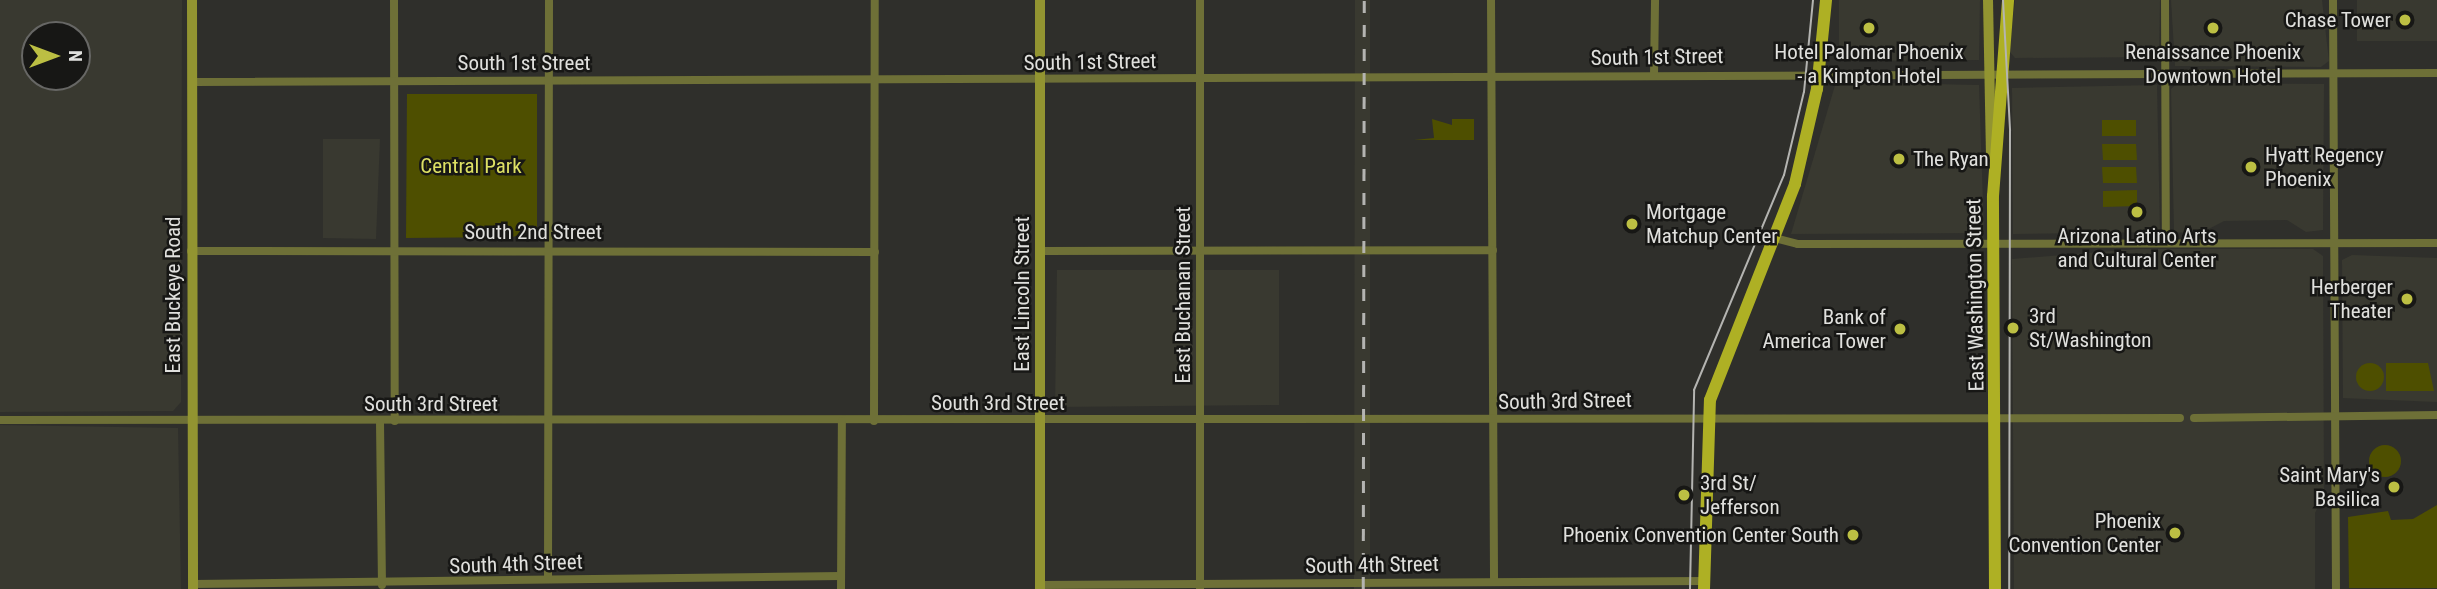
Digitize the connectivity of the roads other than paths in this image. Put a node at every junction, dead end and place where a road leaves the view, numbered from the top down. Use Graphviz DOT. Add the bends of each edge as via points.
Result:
graph roads {
  1 [pos="192,0"];
  2 [pos="394,0"];
  3 [pos="549,0"];
  4 [pos="875,0"];
  5 [pos="1040,0"];
  6 [pos="1200,0"];
  7 [pos="1491,0"];
  8 [pos="1655,0"];
  9 [pos="1826,0"];
  10 [pos="1988,0"];
  11 [pos="2008,0"];
  12 [pos="2165,0"];
  13 [pos="2333,0"];
  14 [pos="1988,72"];
  15 [pos="2004,72"];
  16 [pos="2165,72"];
  17 [pos="1819,73"];
  18 [pos="2334,73"];
  19 [pos="2437,73"];
  20 [pos="1654,75"];
  21 [pos="1492,76"];
  22 [pos="1200,78"];
  23 [pos="1042,79"];
  24 [pos="393,81"];
  25 [pos="548,81"];
  26 [pos="876,81"];
  27 [pos="193,82"];
  28 [pos="1993,196"];
  29 [pos="1774,238"];
  30 [pos="2166,242"];
  31 [pos="2334,243"];
  32 [pos="2437,243"];
  33 [pos="1996,244"];
  34 [pos="549,249"];
  35 [pos="393,250"];
  36 [pos="1493,250"];
  37 [pos="191,251"];
  38 [pos="1042,251"];
  39 [pos="1200,251"];
  40 [pos="875,252"];
  41 [pos="2437,415"];
  42 [pos="1707,417"];
  43 [pos="1996,417"];
  44 [pos="2180,418"];
  45 [pos="2194,418"];
  46 [pos="2335,418"];
  47 [pos="1492,419"];
  48 [pos="0,420"];
  49 [pos="1040,420"];
  50 [pos="1200,420"];
  51 [pos="192,421"];
  52 [pos="395,421"];
  53 [pos="842,421"];
  54 [pos="874,421"];
  55 [pos="380,422"];
  56 [pos="550,422"];
  57 [pos="841,576"];
  58 [pos="548,579"];
  59 [pos="1494,581"];
  60 [pos="382,585"];
  61 [pos="1704,585"];
  62 [pos="193,586"];
  63 [pos="1040,587"];
  64 [pos="1200,587"];
  65 [pos="841,589"];
  66 [pos="1995,589"];
  67 [pos="2336,589"];
  1 -- 27 [label="main road, East Buckeye Road"];
  2 -- 24 [label="street"];
  3 -- 25 [label="street"];
  4 -- 26 [label="street"];
  5 -- 23 [label="main road, East Lincoln Street"];
  6 -- 22 [label="street, East Buchanan Street"];
  7 -- 21 [label="street"];
  8 -- 20 [label="street"];
  9 -- 17 [label="main road"];
  10 -- 14 [label="main road, East Washington Street"];
  11 -- 15 [label="main road"];
  12 -- 16 [label="street"];
  13 -- 18 [label="street"];
  14 -- 15 [label="street, South 1st Street"];
  14 -- 17 [label="street, South 1st Street"];
  14 -- 28 [label="main road, East Washington Street"];
  15 -- 16 [label="street, South 1st Street"];
  15 -- 28 [label="main road"];
  16 -- 18 [label="street, South 1st Street"];
  16 -- 30 [label="street"];
  17 -- 20 [label="street, South 1st Street"];
  17 -- 29 [label="main road" via="1804,151"];
  18 -- 19 [label="street, South 1st Street"];
  18 -- 31 [label="street"];
  20 -- 21 [label="street, South 1st Street"];
  21 -- 22 [label="street, South 1st Street"];
  21 -- 36 [label="street"];
  22 -- 23 [label="street, South 1st Street"];
  22 -- 39 [label="street, East Buchanan Street"];
  23 -- 26 [label="street, South 1st Street"];
  23 -- 38 [label="main road, East Lincoln Street"];
  24 -- 25 [label="street, South 1st Street"];
  24 -- 27 [label="street, South 1st Street"];
  24 -- 35 [label="street"];
  25 -- 26 [label="street, South 1st Street"];
  25 -- 34 [label="street"];
  26 -- 40 [label="street"];
  27 -- 37 [label="main road, East Buckeye Road"];
  28 -- 33 [label="main road, East Washington Street"];
  29 -- 33 [label="street" via="1798,244"];
  29 -- 42 [label="main road"];
  30 -- 31 [label="street"];
  30 -- 33 [label="street"];
  31 -- 32 [label="street"];
  31 -- 46 [label="street"];
  33 -- 43 [label="main road, East Washington Street"];
  34 -- 35 [label="street, South 2nd Street"];
  34 -- 40 [label="street, South 2nd Street"];
  34 -- 56 [label="street"];
  35 -- 37 [label="street, South 2nd Street"];
  35 -- 52 [label="street"];
  36 -- 39 [label="street"];
  36 -- 47 [label="street"];
  37 -- 51 [label="main road, East Buckeye Road"];
  38 -- 39 [label="street"];
  38 -- 49 [label="main road, East Lincoln Street"];
  39 -- 50 [label="street, East Buchanan Street"];
  40 -- 54 [label="street"];
  41 -- 46 [label="street"];
  42 -- 43 [label="street, South 3rd Street"];
  42 -- 47 [label="street, South 3rd Street"];
  42 -- 61 [label="main road"];
  43 -- 44 [label="street, South 3rd Street"];
  43 -- 66 [label="main road, East Washington Street"];
  45 -- 46 [label="street"];
  46 -- 67 [label="street"];
  47 -- 50 [label="street, South 3rd Street"];
  47 -- 59 [label="street"];
  48 -- 51 [label="street, South 3rd Street"];
  49 -- 50 [label="street, South 3rd Street"];
  49 -- 54 [label="street, South 3rd Street"];
  49 -- 63 [label="main road, East Lincoln Street"];
  50 -- 64 [label="street, East Buchanan Street"];
  51 -- 55 [label="street, South 3rd Street"];
  51 -- 62 [label="main road, East Buckeye Road"];
  52 -- 55 [label="street, South 3rd Street"];
  52 -- 56 [label="street, South 3rd Street"];
  53 -- 54 [label="street, South 3rd Street"];
  53 -- 56 [label="street, South 3rd Street"];
  53 -- 57 [label="street"];
  55 -- 60 [label="street"];
  56 -- 58 [label="street"];
  57 -- 58 [label="street, South 4th Street"];
  57 -- 65 [label="street"];
  58 -- 60 [label="street, South 4th Street"];
  59 -- 61 [label="street, South 4th Street"];
  59 -- 64 [label="street, South 4th Street"];
  60 -- 62 [label="street, South 4th Street"];
  63 -- 64 [label="street, South 4th Street"];
}
